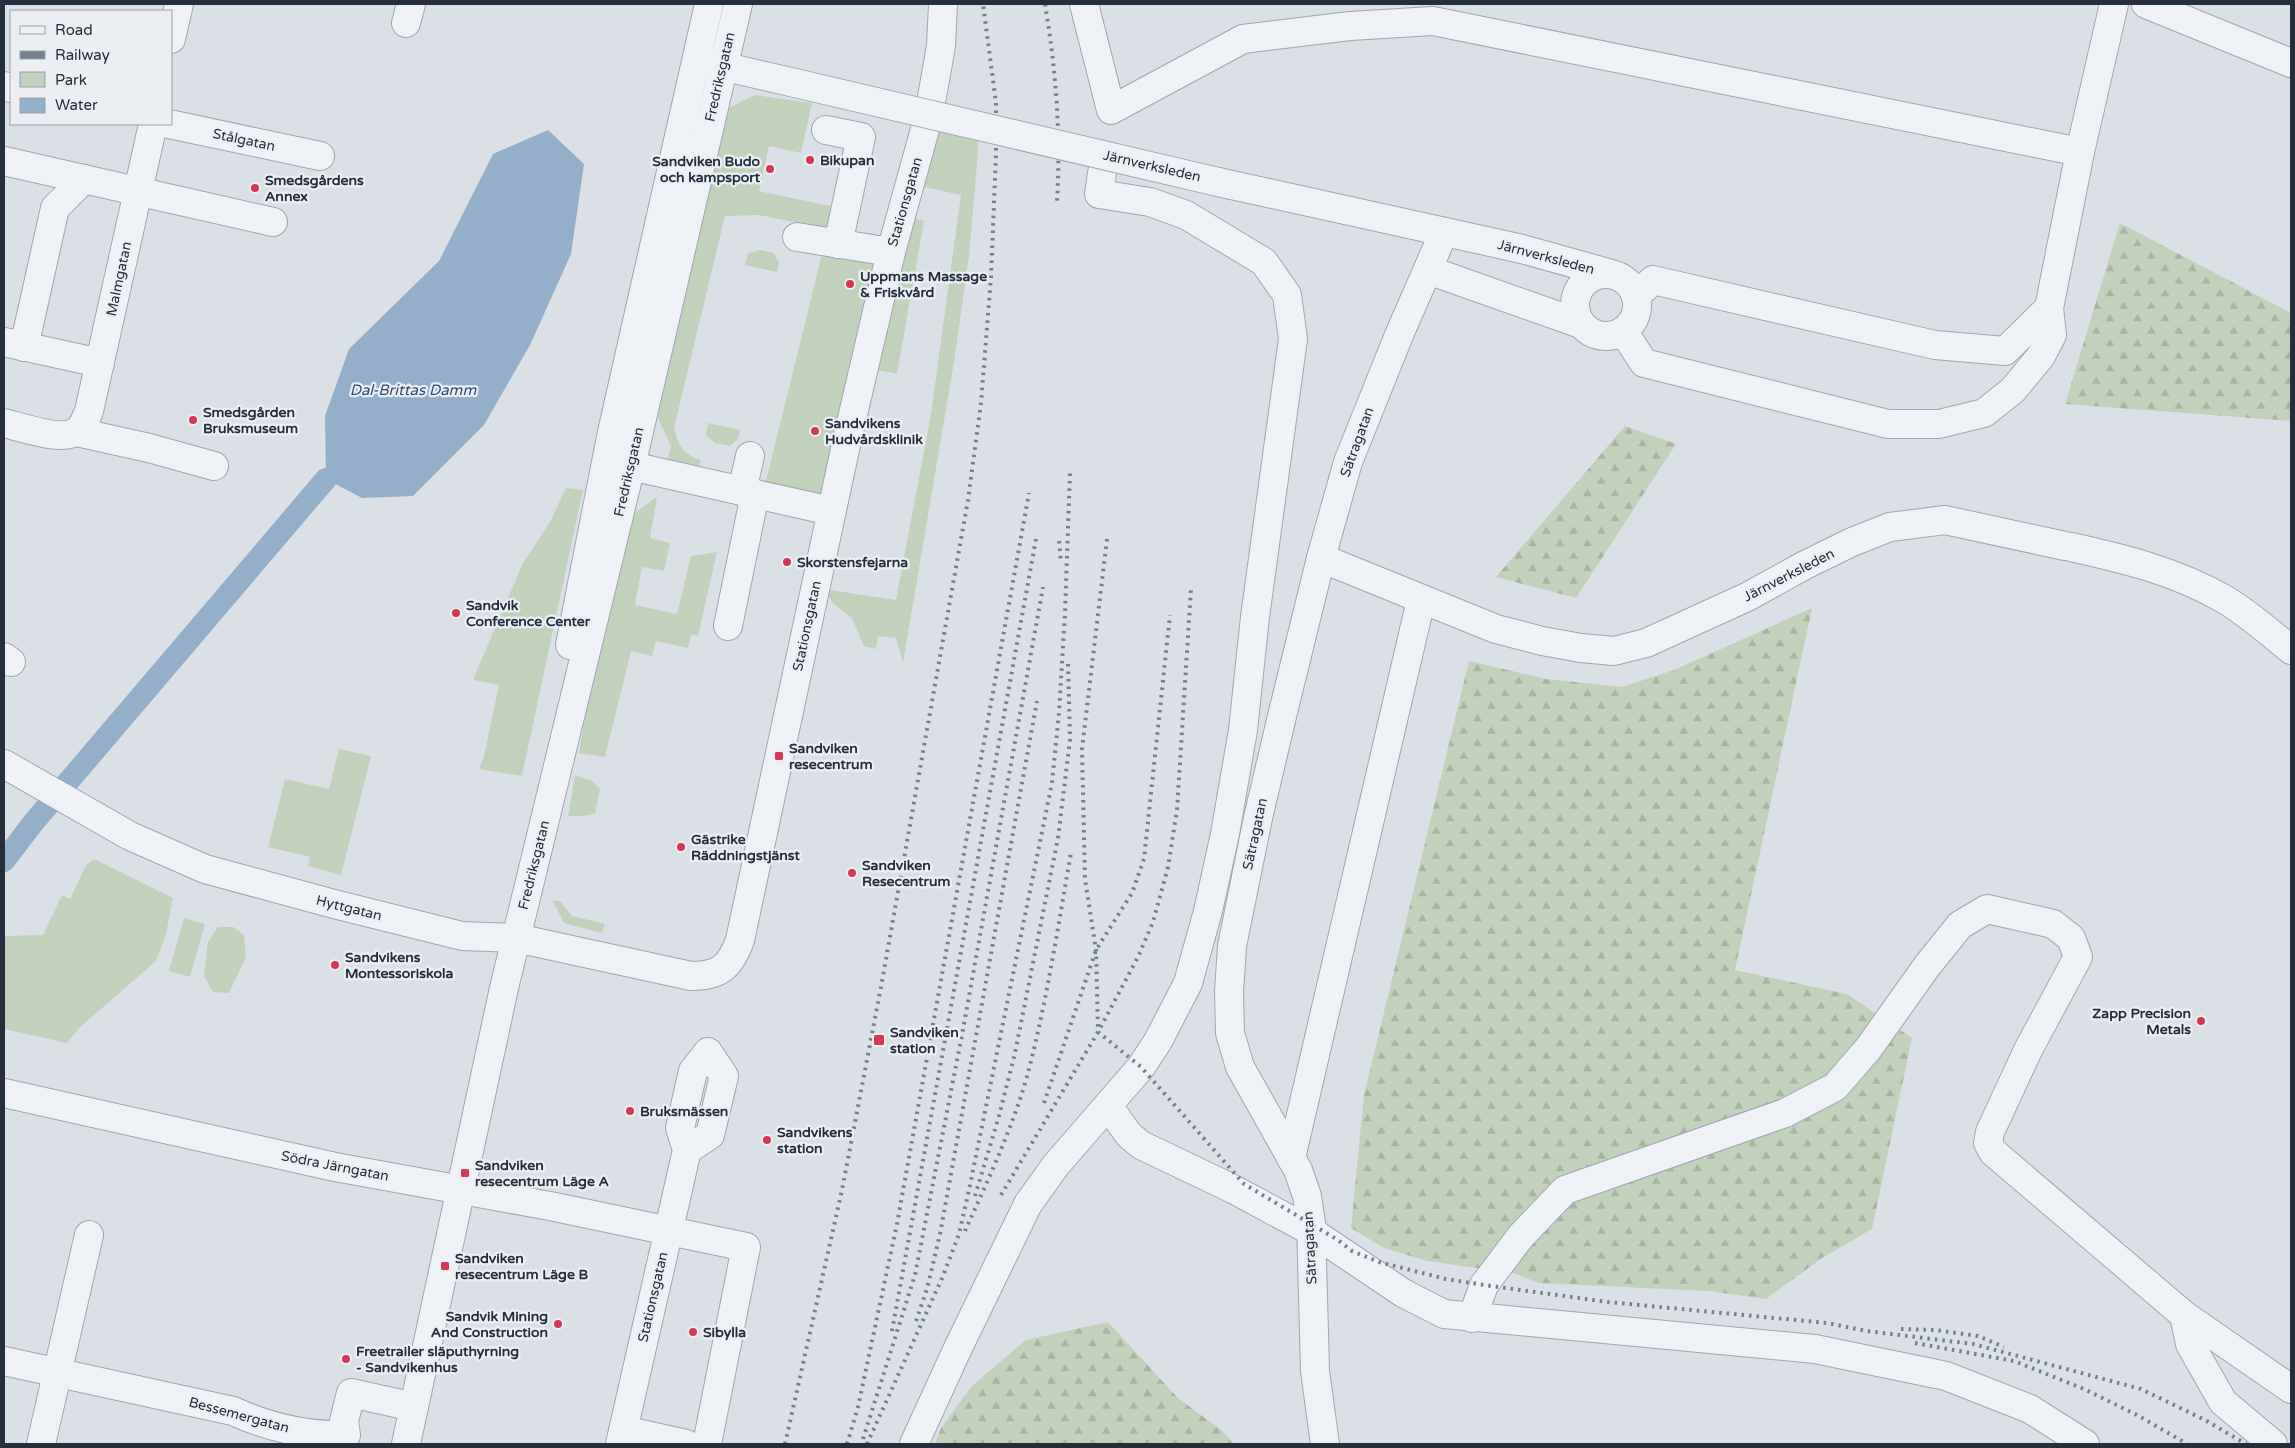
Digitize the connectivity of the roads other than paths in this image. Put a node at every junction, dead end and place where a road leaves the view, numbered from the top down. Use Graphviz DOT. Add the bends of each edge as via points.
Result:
graph roads {
  1 [pos="179,4"];
  2 [pos="709,4"];
  3 [pos="738,4"];
  4 [pos="943,4"];
  5 [pos="1084,4"];
  6 [pos="2114,4"];
  7 [pos="2146,4"];
  8 [pos="172,35"];
  9 [pos="695,60"];
  10 [pos="2291,63"];
  11 [pos="722,66"];
  12 [pos="932,97"];
  13 [pos="153,125"];
  14 [pos="172,125"];
  15 [pos="925,128"];
  16 [pos="826,130"];
  17 [pos="2080,152"];
  18 [pos="320,156"];
  19 [pos="4,161"];
  20 [pos="1102,173"];
  21 [pos="84,179"];
  22 [pos="138,191"];
  23 [pos="273,222"];
  24 [pos="1444,232"];
  25 [pos="797,238"];
  26 [pos="838,244"];
  27 [pos="891,252"];
  28 [pos="1428,270"];
  29 [pos="1608,273"];
  30 [pos="1636,296"];
  31 [pos="2049,308"];
  32 [pos="1581,324"];
  33 [pos="1623,331"];
  34 [pos="14,344"];
  35 [pos="100,364"];
  36 [pos="4,423"];
  37 [pos="77,432"];
  38 [pos="750,456"];
  39 [pos="618,463"];
  40 [pos="214,466"];
  41 [pos="749,493"];
  42 [pos="831,511"];
  43 [pos="1321,558"];
  44 [pos="1421,600"];
  45 [pos="728,626"];
  46 [pos="2291,650"];
  47 [pos="13,768"];
  48 [pos="516,938"];
  49 [pos="717,972"];
  50 [pos="4,1094"];
  51 [pos="1108,1106"];
  52 [pos="687,1150"];
  53 [pos="1291,1158"];
  54 [pos="462,1190"];
  55 [pos="1311,1230"];
  56 [pos="668,1231"];
  57 [pos="89,1235"];
  58 [pos="2184,1315"];
  59 [pos="1472,1318"];
  60 [pos="4,1361"];
  61 [pos="57,1372"];
  62 [pos="2291,1389"];
  63 [pos="414,1407"];
  64 [pos="621,1437"];
  65 [pos="41,1444"];
  66 [pos="406,1444"];
  67 [pos="686,1444"];
  68 [pos="707,1444"];
  69 [pos="914,1444"];
  70 [pos="1326,1444"];
  71 [pos="2085,1444"];
  72 [pos="2273,1444"];
  1 -- 8 [label="street"];
  2 -- 9 [label="street, Fredriksgatan"];
  3 -- 11 [label="street, Fredriksgatan"];
  4 -- 12 [label="street" via="941,46"];
  5 -- 17 [label="street" via="1109,121 1243,39 1350,26 1433,21"];
  6 -- 17 [label="street"];
  7 -- 10 [label="street"];
  9 -- 11 [label="street, Järnverksleden"];
  9 -- 39 [label="street, Fredriksgatan"];
  11 -- 24 [label="street, Järnverksleden, bridge"];
  11 -- 39 [label="street, Fredriksgatan"];
  13 -- 22 [label="street, Malmgatan"];
  14 -- 18 [label="street, Stålgatan"];
  15 -- 27 [label="street, Stationsgatan"];
  16 -- 26 [label="street" via="861,137"];
  17 -- 31 [label="street"];
  19 -- 21 [label="street"];
  20 -- 51 [label="street" via="1099,194 1150,202 1186,215 1264,262 1287,295 1293,339 1255,617 1244,730 1208,911 1188,983 1158,1041"];
  21 -- 22 [label="street"];
  21 -- 34 [label="street" via="55,208"];
  22 -- 23 [label="street"];
  22 -- 35 [label="street, Malmgatan"];
  24 -- 28 [label="street, Sätragatan"];
  24 -- 29 [label="street, Järnverksleden"];
  25 -- 26 [label="street"];
  26 -- 27 [label="street"];
  27 -- 42 [label="street, Stationsgatan"];
  28 -- 32 [label="street"];
  28 -- 43 [label="street, Sätragatan" via="1348,462"];
  29 -- 30 [label="street, Järnverksleden" via="1626,280"];
  29 -- 32 [label="street, Järnverksleden" via="1588,279 1578,290 1574,305"];
  30 -- 31 [label="street" via="1653,280 1935,345 2005,351"];
  30 -- 33 [label="street" via="1636,316"];
  31 -- 33 [label="street" via="2052,335 2041,356 2013,390 1984,413 1939,424 1888,424 1644,363"];
  32 -- 33 [label="street" via="1596,335"];
  34 -- 35 [label="street"];
  35 -- 37 [label="street, Malmgatan" via="89,411"];
  36 -- 37 [label="street" via="56,435 67,436"];
  37 -- 40 [label="street"];
  38 -- 41 [label="street"];
  39 -- 41 [label="street"];
  39 -- 48 [label="street, Fredriksgatan" via="521,894"];
  41 -- 42 [label="street"];
  41 -- 45 [label="street"];
  42 -- 49 [label="street, Stationsgatan" via="740,940 727,966"];
  43 -- 44 [label="street, Järnverksleden"];
  43 -- 53 [label="street, Sätragatan" via="1258,818 1232,946 1229,992 1230,1033 1240,1067"];
  44 -- 46 [label="street, Järnverksleden" via="1533,638 1614,651 1646,643 1748,597 1852,542 1890,527 1945,520 2136,561 2171,573 2224,599"];
  44 -- 53 [label="street"];
  47 -- 48 [label="street, Hyttgatan" via="130,836 205,869 462,936"];
  48 -- 49 [label="street, Hyttgatan" via="691,976"];
  48 -- 54 [label="street, Fredriksgatan"];
  50 -- 54 [label="street, Södra Järngatan" via="334,1167"];
  51 -- 55 [label="street" via="1129,1135 1141,1145"];
  51 -- 69 [label="street" via="1056,1165 1028,1204"];
  52 -- 56 [label="street, Stationsgatan"];
  53 -- 55 [label="street, Sätragatan" via="1306,1192"];
  54 -- 56 [label="street, Södra Järngatan"];
  54 -- 63 [label="street, Fredriksgatan"];
  55 -- 59 [label="street" via="1403,1293 1444,1314"];
  55 -- 70 [label="street, Sätragatan" via="1315,1371"];
  56 -- 64 [label="street, Stationsgatan"];
  56 -- 68 [label="street, Södra Järngatan" via="746,1247"];
  57 -- 61 [label="street"];
  58 -- 59 [label="street" via="1993,1152 1988,1143 1990,1132 2028,1050 2078,957 2071,938 2053,924 1987,909 1960,925 1868,1049 1835,1087 1785,1113 1565,1190 1521,1236 1484,1285"];
  58 -- 62 [label="street"];
  58 -- 72 [label="street" via="2190,1344 2223,1402"];
  59 -- 71 [label="street" via="1824,1351 1946,1376 2030,1409"];
  60 -- 61 [label="street, Bessemergatan"];
  61 -- 63 [label="street, Bessemergatan" via="233,1411 257,1422 319,1436 346,1435 344,1421 351,1393"];
  61 -- 65 [label="street"];
  63 -- 66 [label="street, Fredriksgatan"];
  64 -- 67 [label="street"];
}
